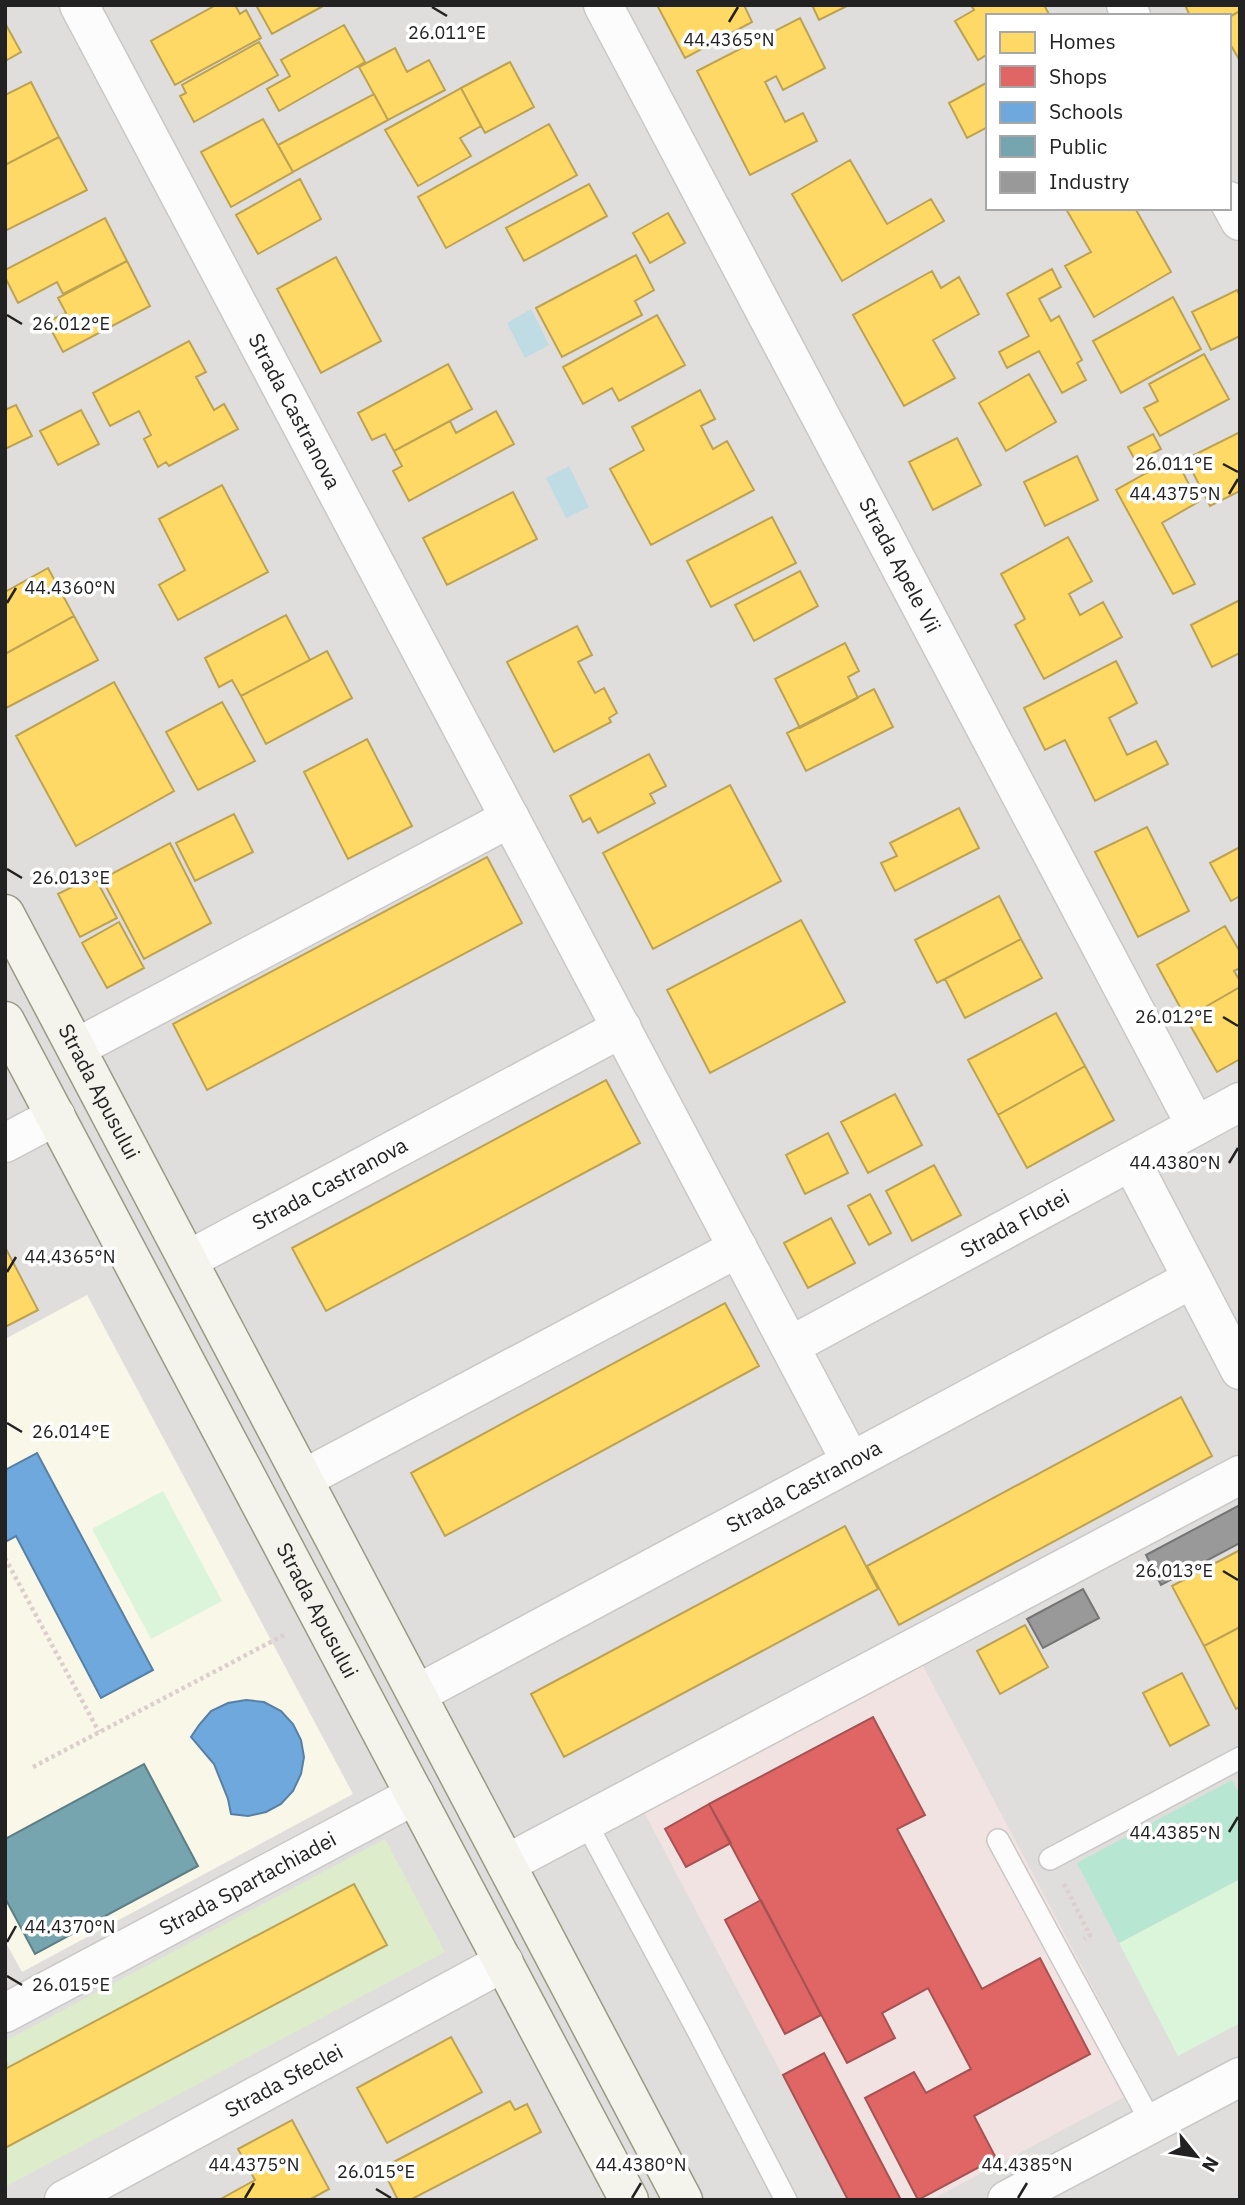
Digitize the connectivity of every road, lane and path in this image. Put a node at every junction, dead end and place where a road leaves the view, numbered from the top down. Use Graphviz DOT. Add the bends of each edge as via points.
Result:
graph roads {
  1 [pos="79,5"];
  2 [pos="603,5"];
  3 [pos="1231,204"];
  4 [pos="1240,220"];
  5 [pos="510,818"];
  6 [pos="5,914"];
  7 [pos="5,1021"];
  8 [pos="622,1028"];
  9 [pos="76,1048"];
  10 [pos="32,1072"];
  11 [pos="1240,1102"];
  12 [pos="56,1116"];
  13 [pos="1196,1126"];
  14 [pos="5,1143"];
  15 [pos="1131,1161"];
  16 [pos="738,1248"];
  17 [pos="187,1260"];
  18 [pos="1192,1279"];
  19 [pos="145,1282"];
  20 [pos="790,1346"];
  21 [pos="1240,1370"];
  22 [pos="850,1460"];
  23 [pos="1240,1475"];
  24 [pos="303,1479"];
  25 [pos="5,1558"];
  26 [pos="273,1640"];
  27 [pos="416,1694"];
  28 [pos="99,1732"];
  29 [pos="1240,1758"];
  30 [pos="33,1767"];
  31 [pos="415,1795"];
  32 [pos="585,1821"];
  33 [pos="998,1840"];
  34 [pos="1050,1858"];
  35 [pos="506,1864"];
  36 [pos="464,1886"];
  37 [pos="547,1942"];
  38 [pos="504,1962"];
  39 [pos="5,2013"];
  40 [pos="1240,2077"];
  41 [pos="1152,2123"];
  42 [pos="117,2187"];
  43 [pos="1018,2197"];
  44 [pos="64,2200"];
  45 [pos="629,2200"];
  46 [pos="683,2200"];
  47 [pos="786,2200"];
  1 -- 5 [label="street, Strada Castranova"];
  2 -- 13 [label="street, Strada Apele Vii"];
  3 -- 4 [label="street"];
  5 -- 8 [label="street, Strada Castranova"];
  5 -- 9 [label="street"];
  6 -- 9 [label="main road, Strada Apusului"];
  7 -- 10 [label="main road, Strada Apusului"];
  8 -- 16 [label="street, Strada Castranova"];
  8 -- 17 [label="street, Strada Castranova"];
  9 -- 10 [label="main road"];
  9 -- 17 [label="main road, Strada Apusului"];
  10 -- 12 [label="main road, Strada Apusului"];
  11 -- 13 [label="street, Strada Flotei"];
  12 -- 14 [label="street"];
  12 -- 19 [label="main road, Strada Apusului"];
  13 -- 15 [label="street, Strada Flotei"];
  15 -- 18 [label="street"];
  15 -- 20 [label="street, Strada Flotei"];
  16 -- 20 [label="street, Strada Castranova"];
  16 -- 24 [label="street"];
  17 -- 19 [label="main road"];
  17 -- 24 [label="main road, Strada Apusului"];
  18 -- 21 [label="street"];
  18 -- 22 [label="street, Strada Castranova"];
  19 -- 31 [label="main road, Strada Apusului"];
  20 -- 22 [label="street, Strada Castranova"];
  22 -- 27 [label="street, Strada Castranova"];
  23 -- 32 [label="street"];
  24 -- 27 [label="main road, Strada Apusului"];
  25 -- 28 [label="path"];
  26 -- 28 [label="path"];
  27 -- 35 [label="main road, Strada Apusului"];
  28 -- 30 [label="path"];
  29 -- 34 [label="lane"];
  31 -- 36 [label="main road, Strada Apusului"];
  31 -- 39 [label="street, Strada Spartachiadei"];
  32 -- 35 [label="street"];
  32 -- 47 [label="lane"];
  33 -- 41 [label="lane"];
  35 -- 36 [label="main road"];
  35 -- 37 [label="main road, Strada Apusului"];
  36 -- 38 [label="main road, Strada Apusului"];
  37 -- 38 [label="main road"];
  37 -- 46 [label="main road, Strada Apusului"];
  38 -- 42 [label="street, Strada Sfeclei"];
  38 -- 45 [label="main road, Strada Apusului"];
  40 -- 41 [label="street"];
  41 -- 43 [label="street"];
  42 -- 44 [label="street, Strada Sfeclei"];
}
